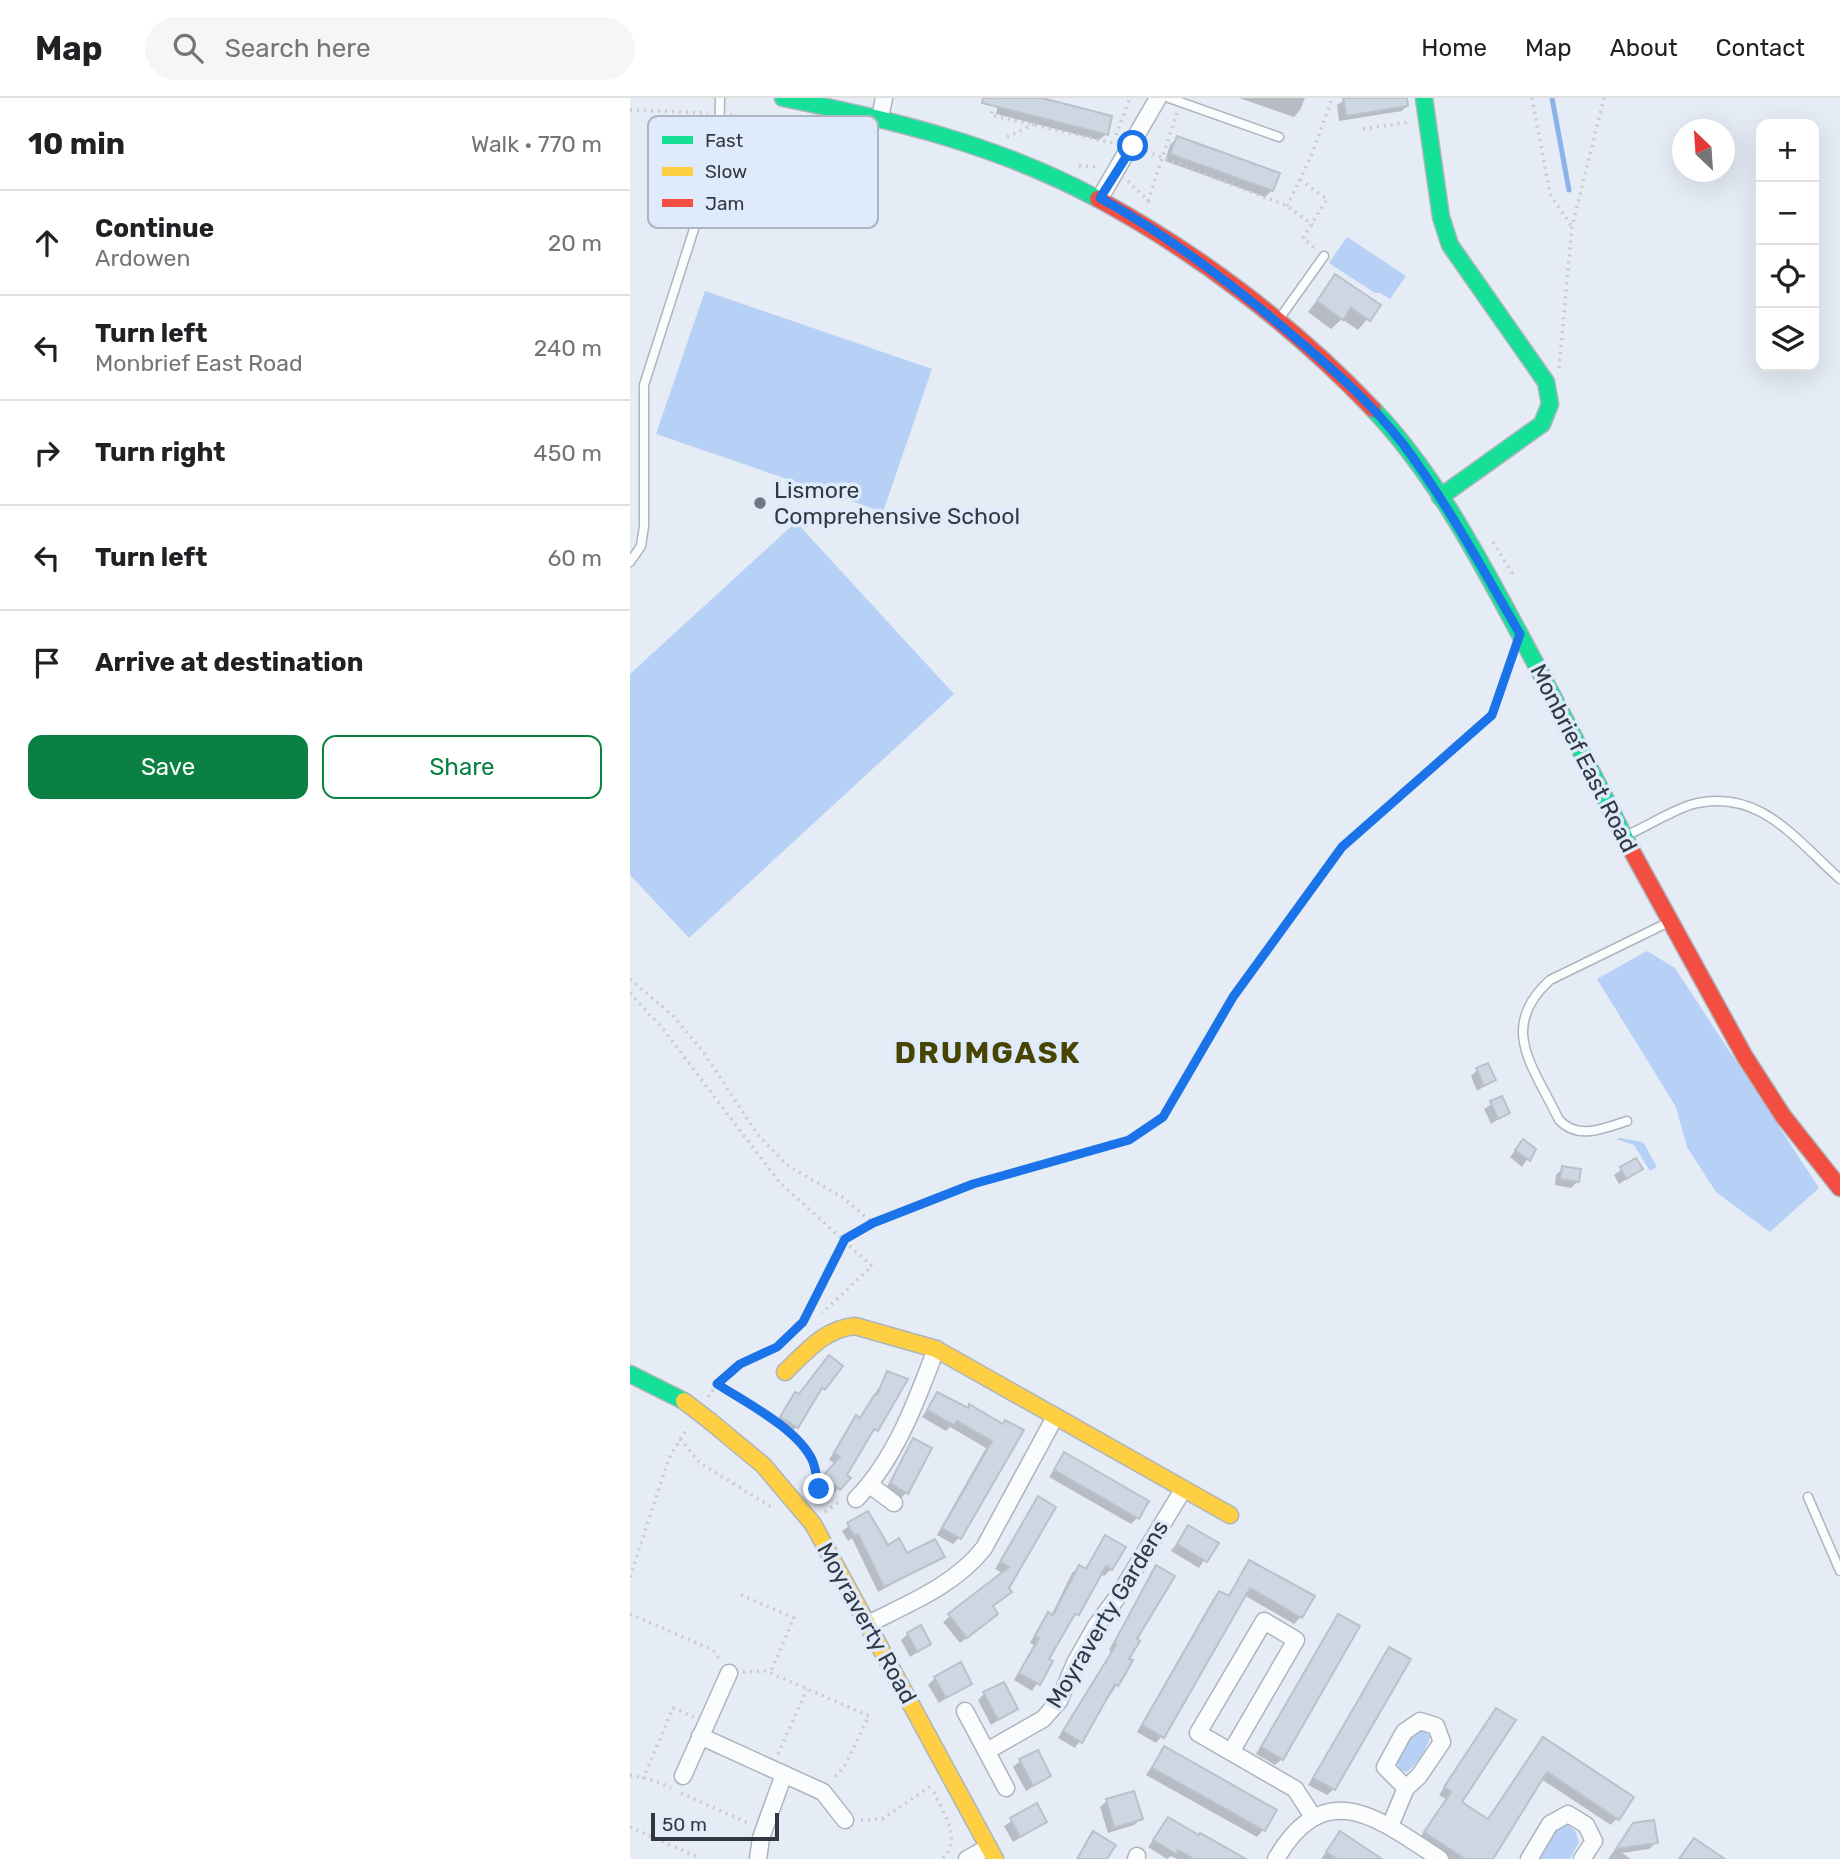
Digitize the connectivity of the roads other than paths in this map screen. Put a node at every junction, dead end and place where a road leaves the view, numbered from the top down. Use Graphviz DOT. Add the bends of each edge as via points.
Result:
graph roads {
  1 [pos="720,98"];
  2 [pos="783,98"];
  3 [pos="884,98"];
  4 [pos="1158,98"];
  5 [pos="1169,98"];
  6 [pos="1424,98"];
  7 [pos="720,116"];
  8 [pos="875,116"];
  9 [pos="880,117"];
  10 [pos="1279,137"];
  11 [pos="1100,198"];
  12 [pos="694,228"];
  13 [pos="1324,256"];
  14 [pos="1277,322"];
  15 [pos="1440,497"];
  16 [pos="630,562"];
  17 [pos="1625,837"];
  18 [pos="1840,879"];
  19 [pos="1670,922"];
  20 [pos="1627,1121"];
  21 [pos="1840,1188"];
  22 [pos="936,1349"];
  23 [pos="785,1372"];
  24 [pos="630,1374"];
  25 [pos="1055,1417"];
  26 [pos="870,1485"];
  27 [pos="1183,1490"];
  28 [pos="1808,1497"];
  29 [pos="856,1499"];
  30 [pos="894,1503"];
  31 [pos="1230,1515"];
  32 [pos="1840,1571"];
  33 [pos="868,1623"];
  34 [pos="729,1673"];
  35 [pos="965,1711"];
  36 [pos="703,1729"];
  37 [pos="987,1751"];
  38 [pos="1231,1752"];
  39 [pos="778,1771"];
  40 [pos="682,1776"];
  41 [pos="1006,1788"];
  42 [pos="1406,1788"];
  43 [pos="1312,1815"];
  44 [pos="845,1820"];
  45 [pos="1390,1826"];
  46 [pos="991,1853"];
  47 [pos="758,1859"];
  48 [pos="967,1859"];
  49 [pos="1276,1859"];
  50 [pos="1440,1859"];
  51 [pos="1529,1859"];
  52 [pos="1582,1859"];
  1 -- 7 [label="lane"];
  2 -- 8 [label="street, Monbrief East Road"];
  3 -- 9 [label="street"];
  4 -- 11 [label="street"];
  5 -- 10 [label="lane"];
  6 -- 15 [label="street" via="1441,217 1450,245 1546,382 1551,397 1550,412 1542,424"];
  9 -- 11 [label="street, Monbrief East Road" via="998,153"];
  11 -- 14 [label="street, Monbrief East Road" via="1179,246"];
  12 -- 16 [label="lane" via="644,385 644,526 641,546"];
  13 -- 14 [label="lane"];
  14 -- 15 [label="street, Monbrief East Road" via="1351,385 1402,443"];
  15 -- 17 [label="street, Monbrief East Road" via="1520,634"];
  17 -- 18 [label="lane" via="1689,806 1743,803 1763,811"];
  17 -- 19 [label="street, Monbrief East Road"];
  19 -- 20 [label="lane" via="1550,980 1535,994 1520,1026 1524,1046 1567,1129 1584,1132"];
  19 -- 21 [label="street, Monbrief East Road" via="1716,1010 1778,1109"];
  22 -- 23 [label="street" via="843,1325 831,1330"];
  22 -- 25 [label="street"];
  22 -- 26 [label="street" via="915,1405"];
  24 -- 33 [label="street, Moyraverty Road, bridge" via="684,1401 769,1471 813,1524"];
  25 -- 27 [label="street"];
  25 -- 33 [label="street" via="984,1548 968,1567"];
  26 -- 29 [label="street"];
  26 -- 30 [label="street"];
  27 -- 31 [label="street"];
  27 -- 37 [label="street, Moyraverty Gardens" via="1096,1626 1059,1702 1043,1720"];
  28 -- 32 [label="lane"];
  33 -- 46 [label="street, Moyraverty Road"];
  34 -- 36 [label="street"];
  35 -- 37 [label="street"];
  36 -- 39 [label="street"];
  36 -- 40 [label="street"];
  37 -- 41 [label="street"];
  38 -- 38 [label="street" via="1199,1733 1264,1622 1296,1640"];
  38 -- 43 [label="street" via="1295,1789"];
  39 -- 44 [label="street" via="823,1791"];
  39 -- 47 [label="street"];
  42 -- 45 [label="street"];
  43 -- 45 [label="street" via="1354,1810"];
  43 -- 49 [label="street"];
  45 -- 50 [label="street"];
  46 -- 48 [label="street"];
  51 -- 52 [label="street" via="1550,1824 1568,1814 1586,1825 1594,1841"];
}
